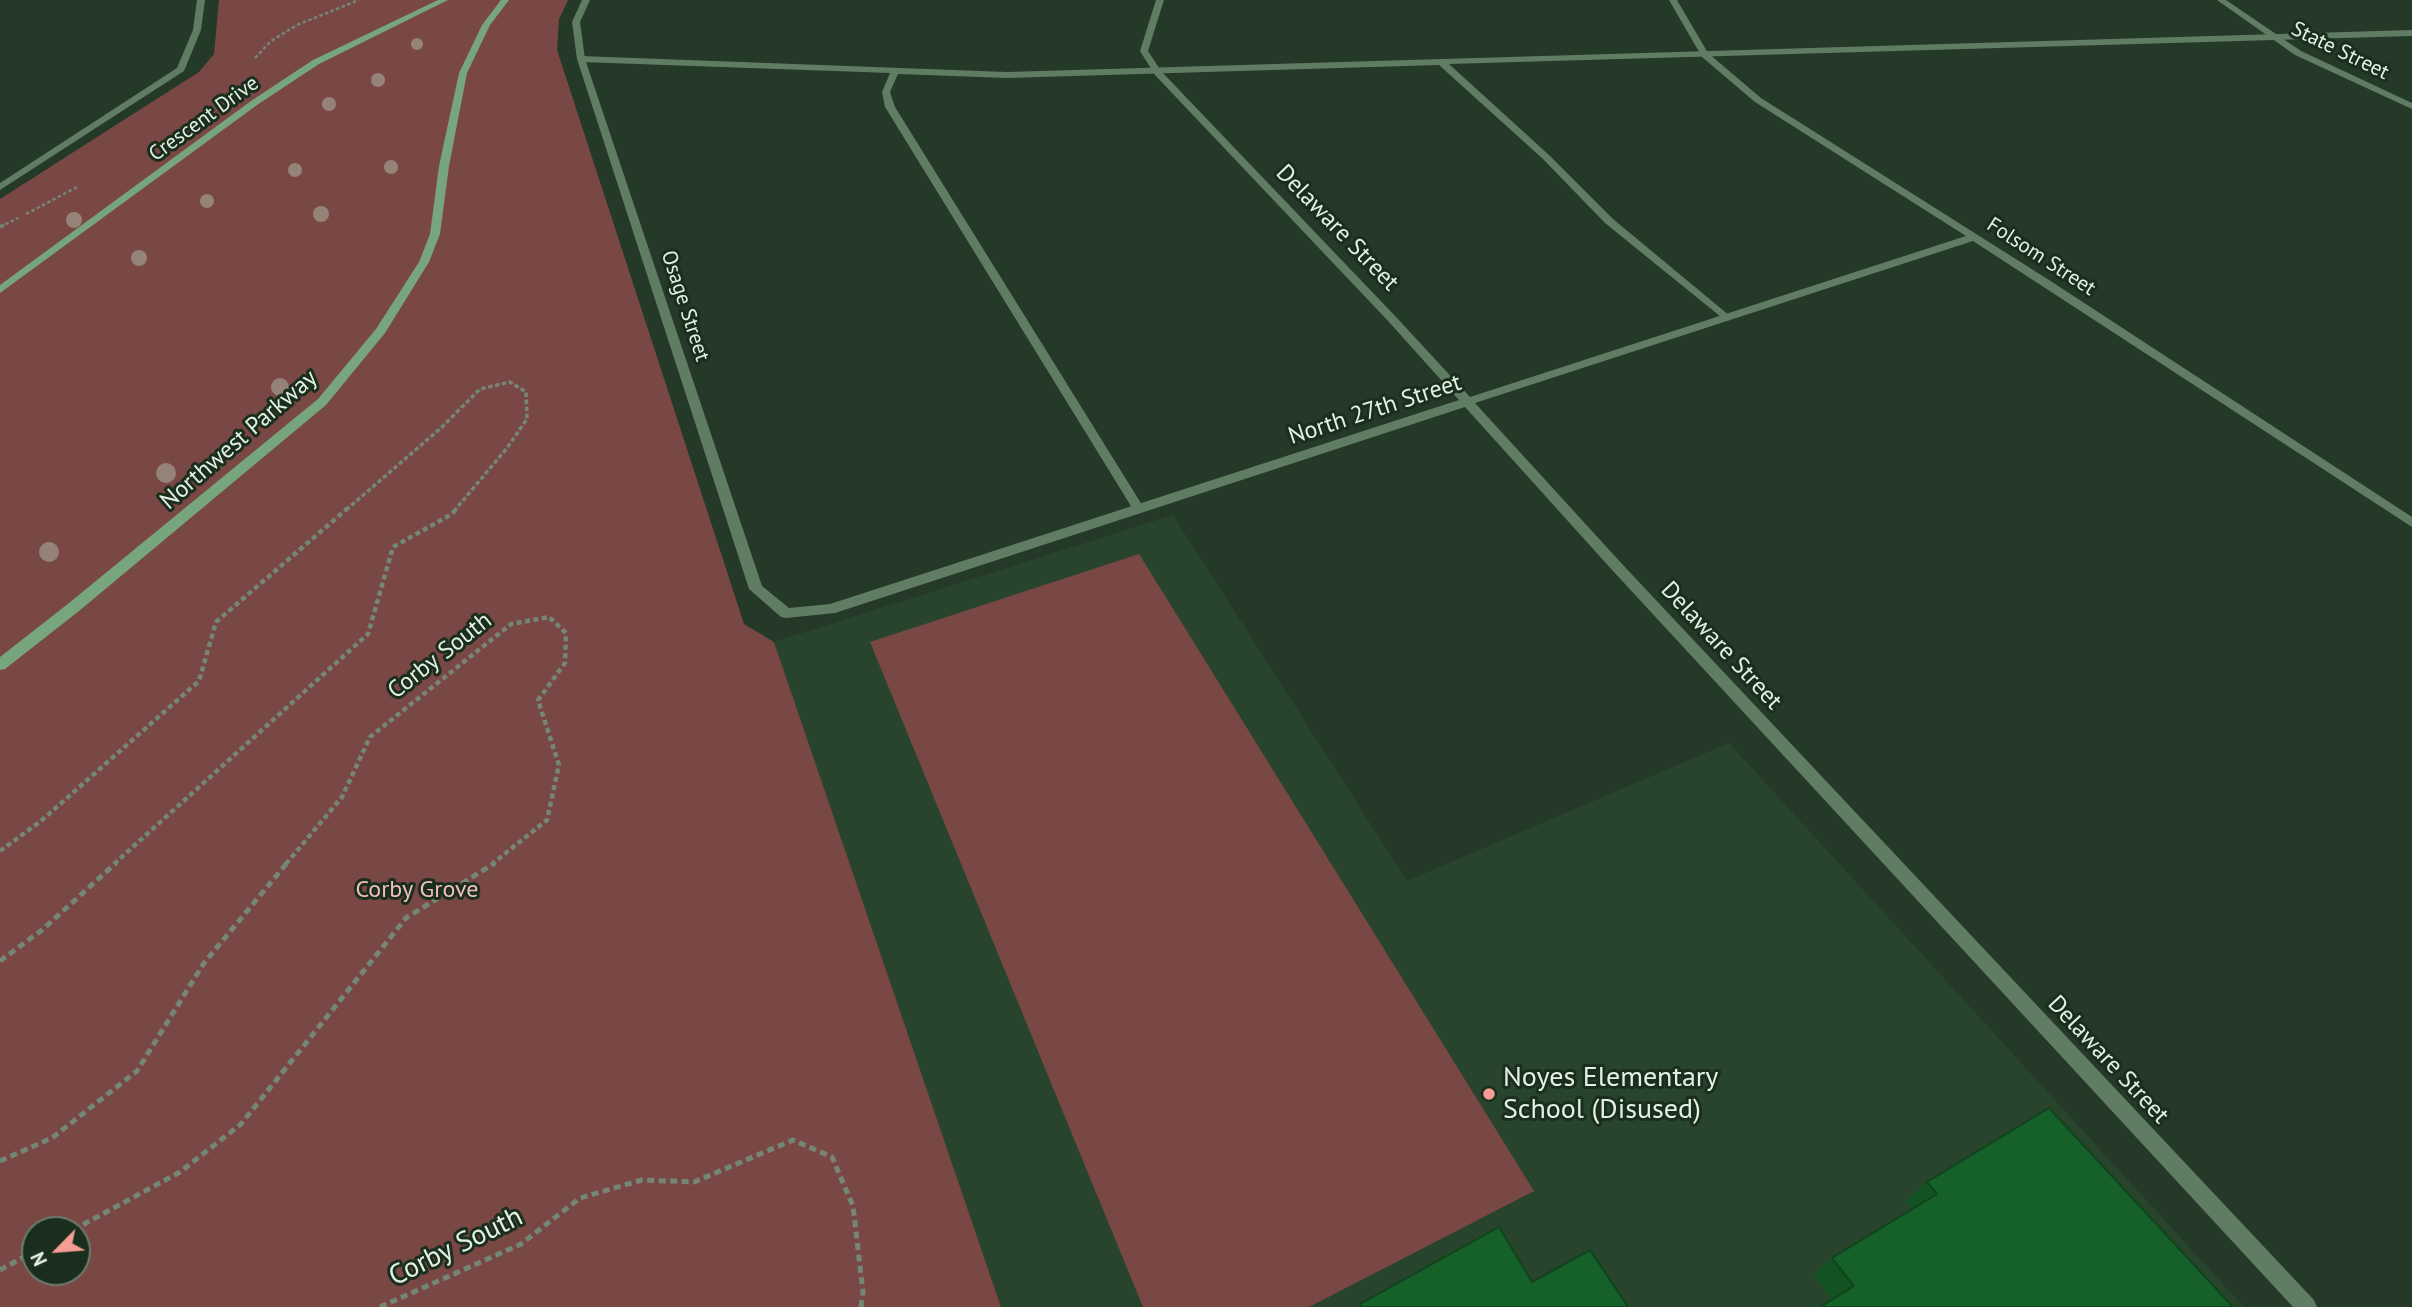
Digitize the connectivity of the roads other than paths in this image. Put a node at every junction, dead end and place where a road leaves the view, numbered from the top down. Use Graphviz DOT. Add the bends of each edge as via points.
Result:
graph roads {
  1 [pos="201,0"];
  2 [pos="444,0"];
  3 [pos="505,0"];
  4 [pos="586,0"];
  5 [pos="1160,0"];
  6 [pos="1673,0"];
  7 [pos="2221,0"];
  8 [pos="2412,33"];
  9 [pos="2274,37"];
  10 [pos="1705,55"];
  11 [pos="581,59"];
  12 [pos="1443,64"];
  13 [pos="895,71"];
  14 [pos="1158,73"];
  15 [pos="2412,106"];
  16 [pos="0,187"];
  17 [pos="1975,237"];
  18 [pos="0,290"];
  19 [pos="1726,318"];
  20 [pos="1468,403"];
  21 [pos="1139,508"];
  22 [pos="2412,523"];
  23 [pos="786,613"];
  24 [pos="0,665"];
  25 [pos="2307,1307"];
  1 -- 16 [label="street" via="197,30 181,69"];
  2 -- 18 [label="street, Crescent Drive" via="316,62"];
  3 -- 24 [label="street, Northwest Parkway" via="486,24 463,73 435,234 424,262 380,331 322,402"];
  4 -- 11 [label="street, Osage Street" via="576,22"];
  5 -- 14 [label="street, Delaware Street" via="1144,51"];
  6 -- 10 [label="street, Folsom Street"];
  7 -- 9 [label="street, State Street"];
  8 -- 9 [label="street"];
  9 -- 10 [label="street"];
  9 -- 15 [label="street, State Street" via="2298,53"];
  10 -- 12 [label="street"];
  10 -- 17 [label="street, Folsom Street" via="1758,100"];
  11 -- 13 [label="street"];
  11 -- 23 [label="street, Osage Street" via="756,589"];
  12 -- 14 [label="street"];
  12 -- 19 [label="street" via="1609,221"];
  13 -- 14 [label="street"];
  13 -- 21 [label="street" via="886,92 890,107"];
  14 -- 20 [label="street, Delaware Street"];
  17 -- 19 [label="street, North 27th Street"];
  17 -- 22 [label="street, Folsom Street"];
  19 -- 20 [label="street, North 27th Street"];
  20 -- 21 [label="street, North 27th Street"];
  20 -- 25 [label="street, Delaware Street"];
  21 -- 23 [label="street, North 27th Street" via="831,609"];
}
